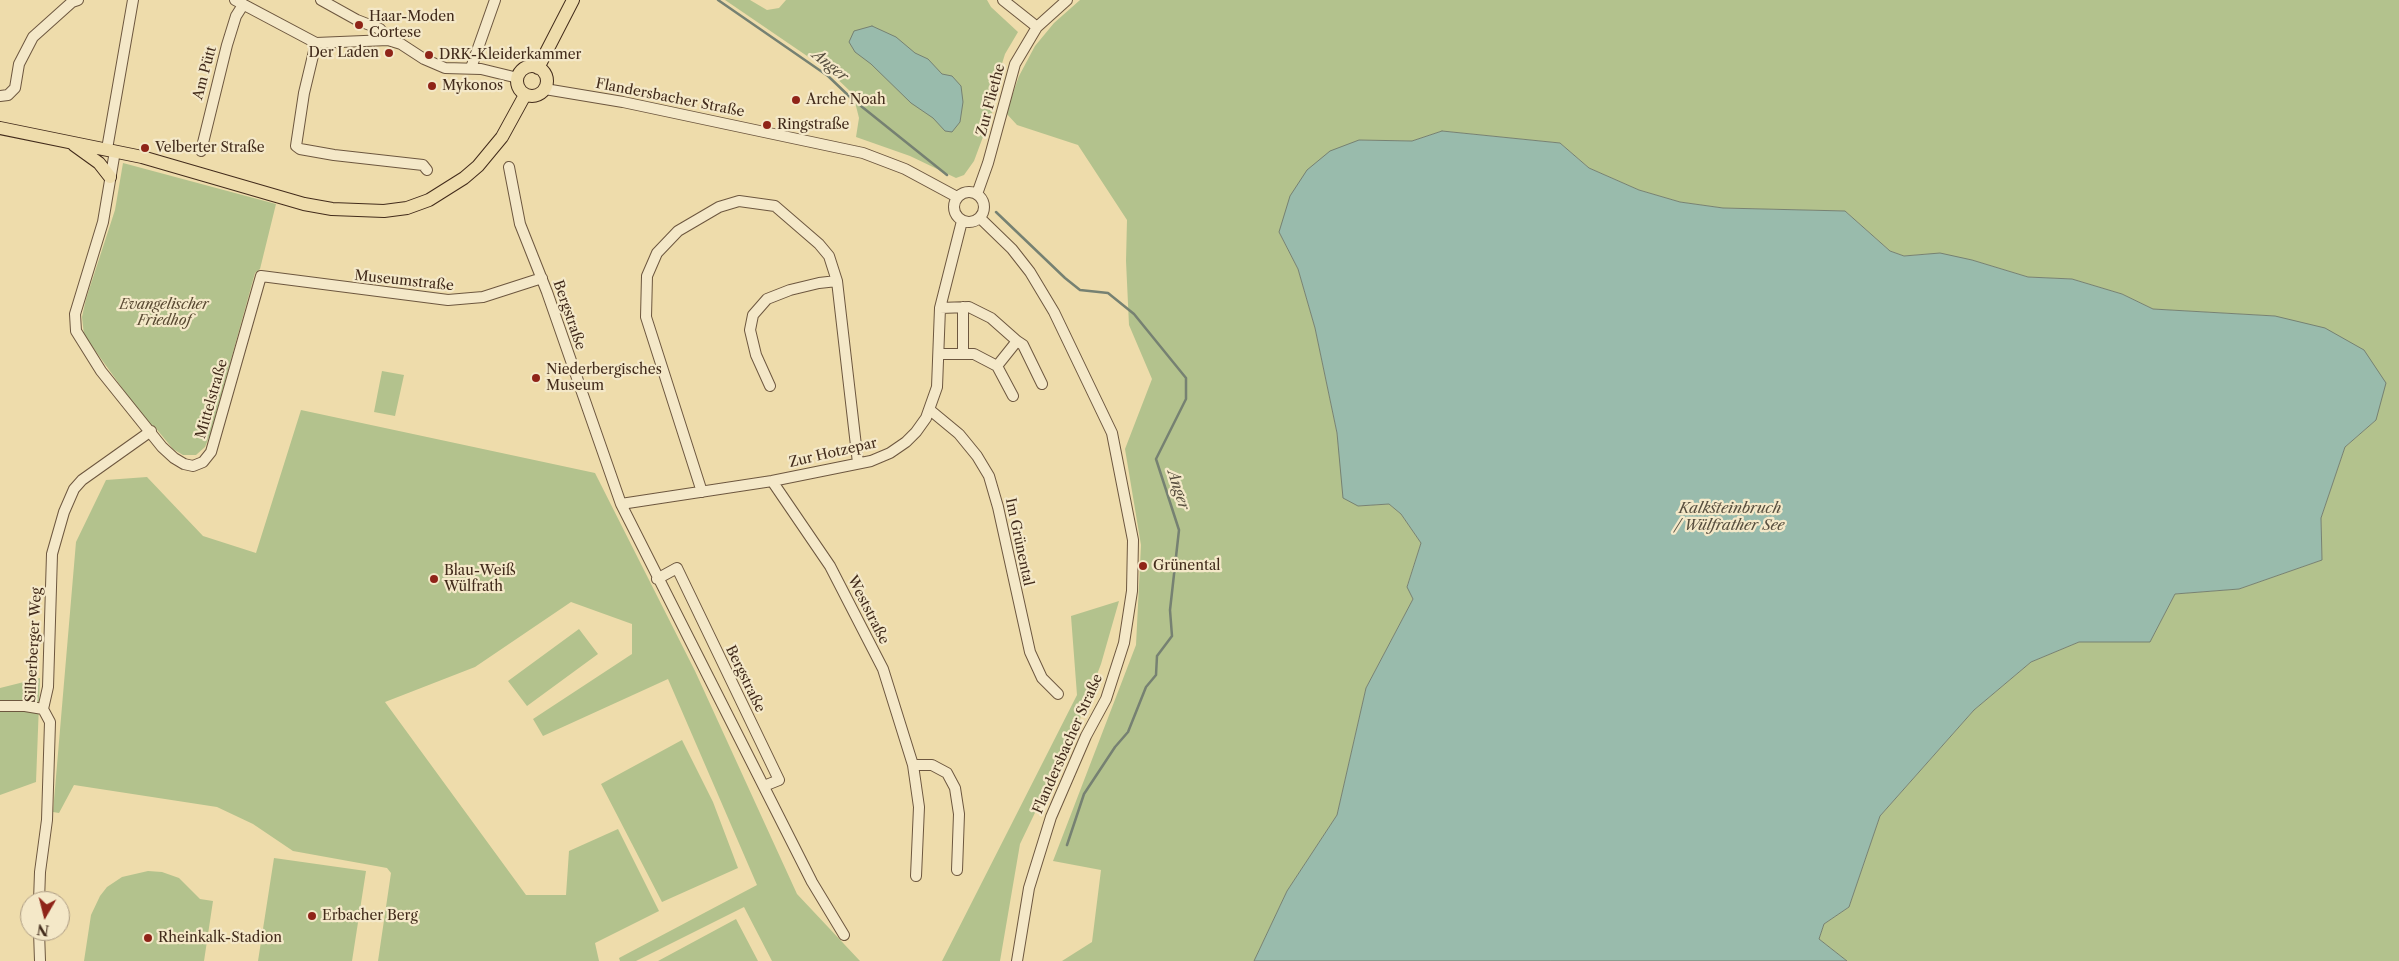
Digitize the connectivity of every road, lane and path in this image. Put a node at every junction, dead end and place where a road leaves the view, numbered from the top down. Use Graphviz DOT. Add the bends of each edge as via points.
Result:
graph roads {
  1 [pos="133,0"];
  2 [pos="321,0"];
  3 [pos="495,0"];
  4 [pos="573,0"];
  5 [pos="1003,0"];
  6 [pos="1067,0"];
  7 [pos="71,1"];
  8 [pos="239,2"];
  9 [pos="1038,27"];
  10 [pos="388,40"];
  11 [pos="316,43"];
  12 [pos="471,68"];
  13 [pos="538,68"];
  14 [pos="518,78"];
  15 [pos="545,89"];
  16 [pos="525,95"];
  17 [pos="0,96"];
  18 [pos="0,128"];
  19 [pos="70,142"];
  20 [pos="111,150"];
  21 [pos="201,151"];
  22 [pos="509,167"];
  23 [pos="428,170"];
  24 [pos="110,177"];
  25 [pos="978,194"];
  26 [pos="956,197"];
  27 [pos="980,218"];
  28 [pos="962,221"];
  29 [pos="261,276"];
  30 [pos="542,278"];
  31 [pos="837,281"];
  32 [pos="963,307"];
  33 [pos="940,308"];
  34 [pos="1017,341"];
  35 [pos="940,354"];
  36 [pos="962,354"];
  37 [pos="997,366"];
  38 [pos="1042,384"];
  39 [pos="770,386"];
  40 [pos="1013,396"];
  41 [pos="930,410"];
  42 [pos="151,431"];
  43 [pos="858,463"];
  44 [pos="772,481"];
  45 [pos="702,492"];
  46 [pos="621,504"];
  47 [pos="657,580"];
  48 [pos="1058,694"];
  49 [pos="0,706"];
  50 [pos="43,709"];
  51 [pos="913,765"];
  52 [pos="764,786"];
  53 [pos="957,870"];
  54 [pos="916,876"];
  55 [pos="39,891"];
  56 [pos="844,935"];
  57 [pos="39,941"];
  58 [pos="40,961"];
  59 [pos="1016,961"];
  1 -- 20 [label="street"];
  2 -- 10 [label="street" via="380,29"];
  3 -- 12 [label="street"];
  4 -- 13 [label="main road"];
  5 -- 9 [label="street"];
  6 -- 9 [label="street, Zur Fliethe"];
  7 -- 17 [label="street" via="33,37 19,64 16,88 8,95"];
  8 -- 11 [label="street"];
  8 -- 21 [label="street, Am Pütt"];
  9 -- 25 [label="street, Zur Fliethe" via="1021,52 1010,77"];
  10 -- 11 [label="street"];
  10 -- 12 [label="street" via="445,68"];
  11 -- 23 [label="street" via="296,146 334,155 423,165"];
  12 -- 14 [label="street"];
  13 -- 14 [label="main road" via="528,67 520,72"];
  13 -- 15 [label="main road" via="547,79"];
  14 -- 16 [label="main road" via="518,86"];
  15 -- 16 [label="main road" via="536,96"];
  15 -- 26 [label="street, Flandersbacher Straße" via="623,102 863,153 905,169"];
  16 -- 20 [label="main road" via="502,137 478,166 450,188 407,208 384,211 332,209 304,204"];
  18 -- 19 [label="main road"];
  19 -- 20 [label="main road"];
  19 -- 24 [label="main road" via="99,163"];
  20 -- 24 [label="street"];
  22 -- 30 [label="street, Bergstraße" via="520,224"];
  24 -- 42 [label="street" via="103,222 75,314 76,331 101,371"];
  25 -- 26 [label="street" via="964,192"];
  25 -- 27 [label="street" via="984,204"];
  26 -- 28 [label="street" via="954,210"];
  27 -- 28 [label="street"];
  27 -- 59 [label="street, Flandersbacher Straße" via="1030,272 1054,312 1112,433 1134,540 1131,597 1124,643 1106,699 1051,817 1029,888"];
  28 -- 33 [label="street, Zur Hotzepar"];
  29 -- 30 [label="street, Museumstraße" via="448,300 483,297"];
  29 -- 42 [label="street, Mittelstraße" via="211,452 203,462 193,466 184,464 162,447"];
  30 -- 46 [label="street, Bergstraße"];
  31 -- 39 [label="street" via="790,290 767,300 753,315 750,330 756,355"];
  31 -- 43 [label="street"];
  31 -- 45 [label="street" via="829,256 819,244 774,206 739,201 719,207 678,232 656,253 647,276 646,317"];
  32 -- 33 [label="street"];
  32 -- 34 [label="street" via="990,318"];
  32 -- 36 [label="street"];
  33 -- 35 [label="street, Zur Hotzepar"];
  34 -- 37 [label="street"];
  34 -- 38 [label="street" via="1023,345"];
  35 -- 36 [label="street"];
  35 -- 41 [label="street, Zur Hotzepar" via="937,387"];
  36 -- 37 [label="street" via="974,354"];
  37 -- 40 [label="street"];
  41 -- 43 [label="street, Zur Hotzepar" via="916,432 898,448 872,461"];
  41 -- 48 [label="street, Im Grünental" via="959,434 989,476 1030,652 1042,678"];
  42 -- 50 [label="street, Silberberger Weg" via="82,480 74,488 64,512 52,554 48,687"];
  43 -- 44 [label="street, Zur Hotzepar"];
  44 -- 45 [label="street, Zur Hotzepar"];
  44 -- 51 [label="street, Weststraße" via="830,566 883,669"];
  45 -- 46 [label="street, Zur Hotzepar"];
  46 -- 47 [label="street, Bergstraße"];
  47 -- 52 [label="street, Bergstraße"];
  47 -- 52 [label="street, Bergstraße" via="676,568 779,780"];
  49 -- 50 [label="street"];
  50 -- 55 [label="street, Silberberger Weg" via="50,722 50,738 47,820"];
  51 -- 53 [label="street" via="932,765 947,774 955,788 959,814"];
  51 -- 54 [label="street, Weststraße" via="920,807"];
  52 -- 56 [label="street, Bergstraße" via="812,882"];
  57 -- 58 [label="street"];
}
